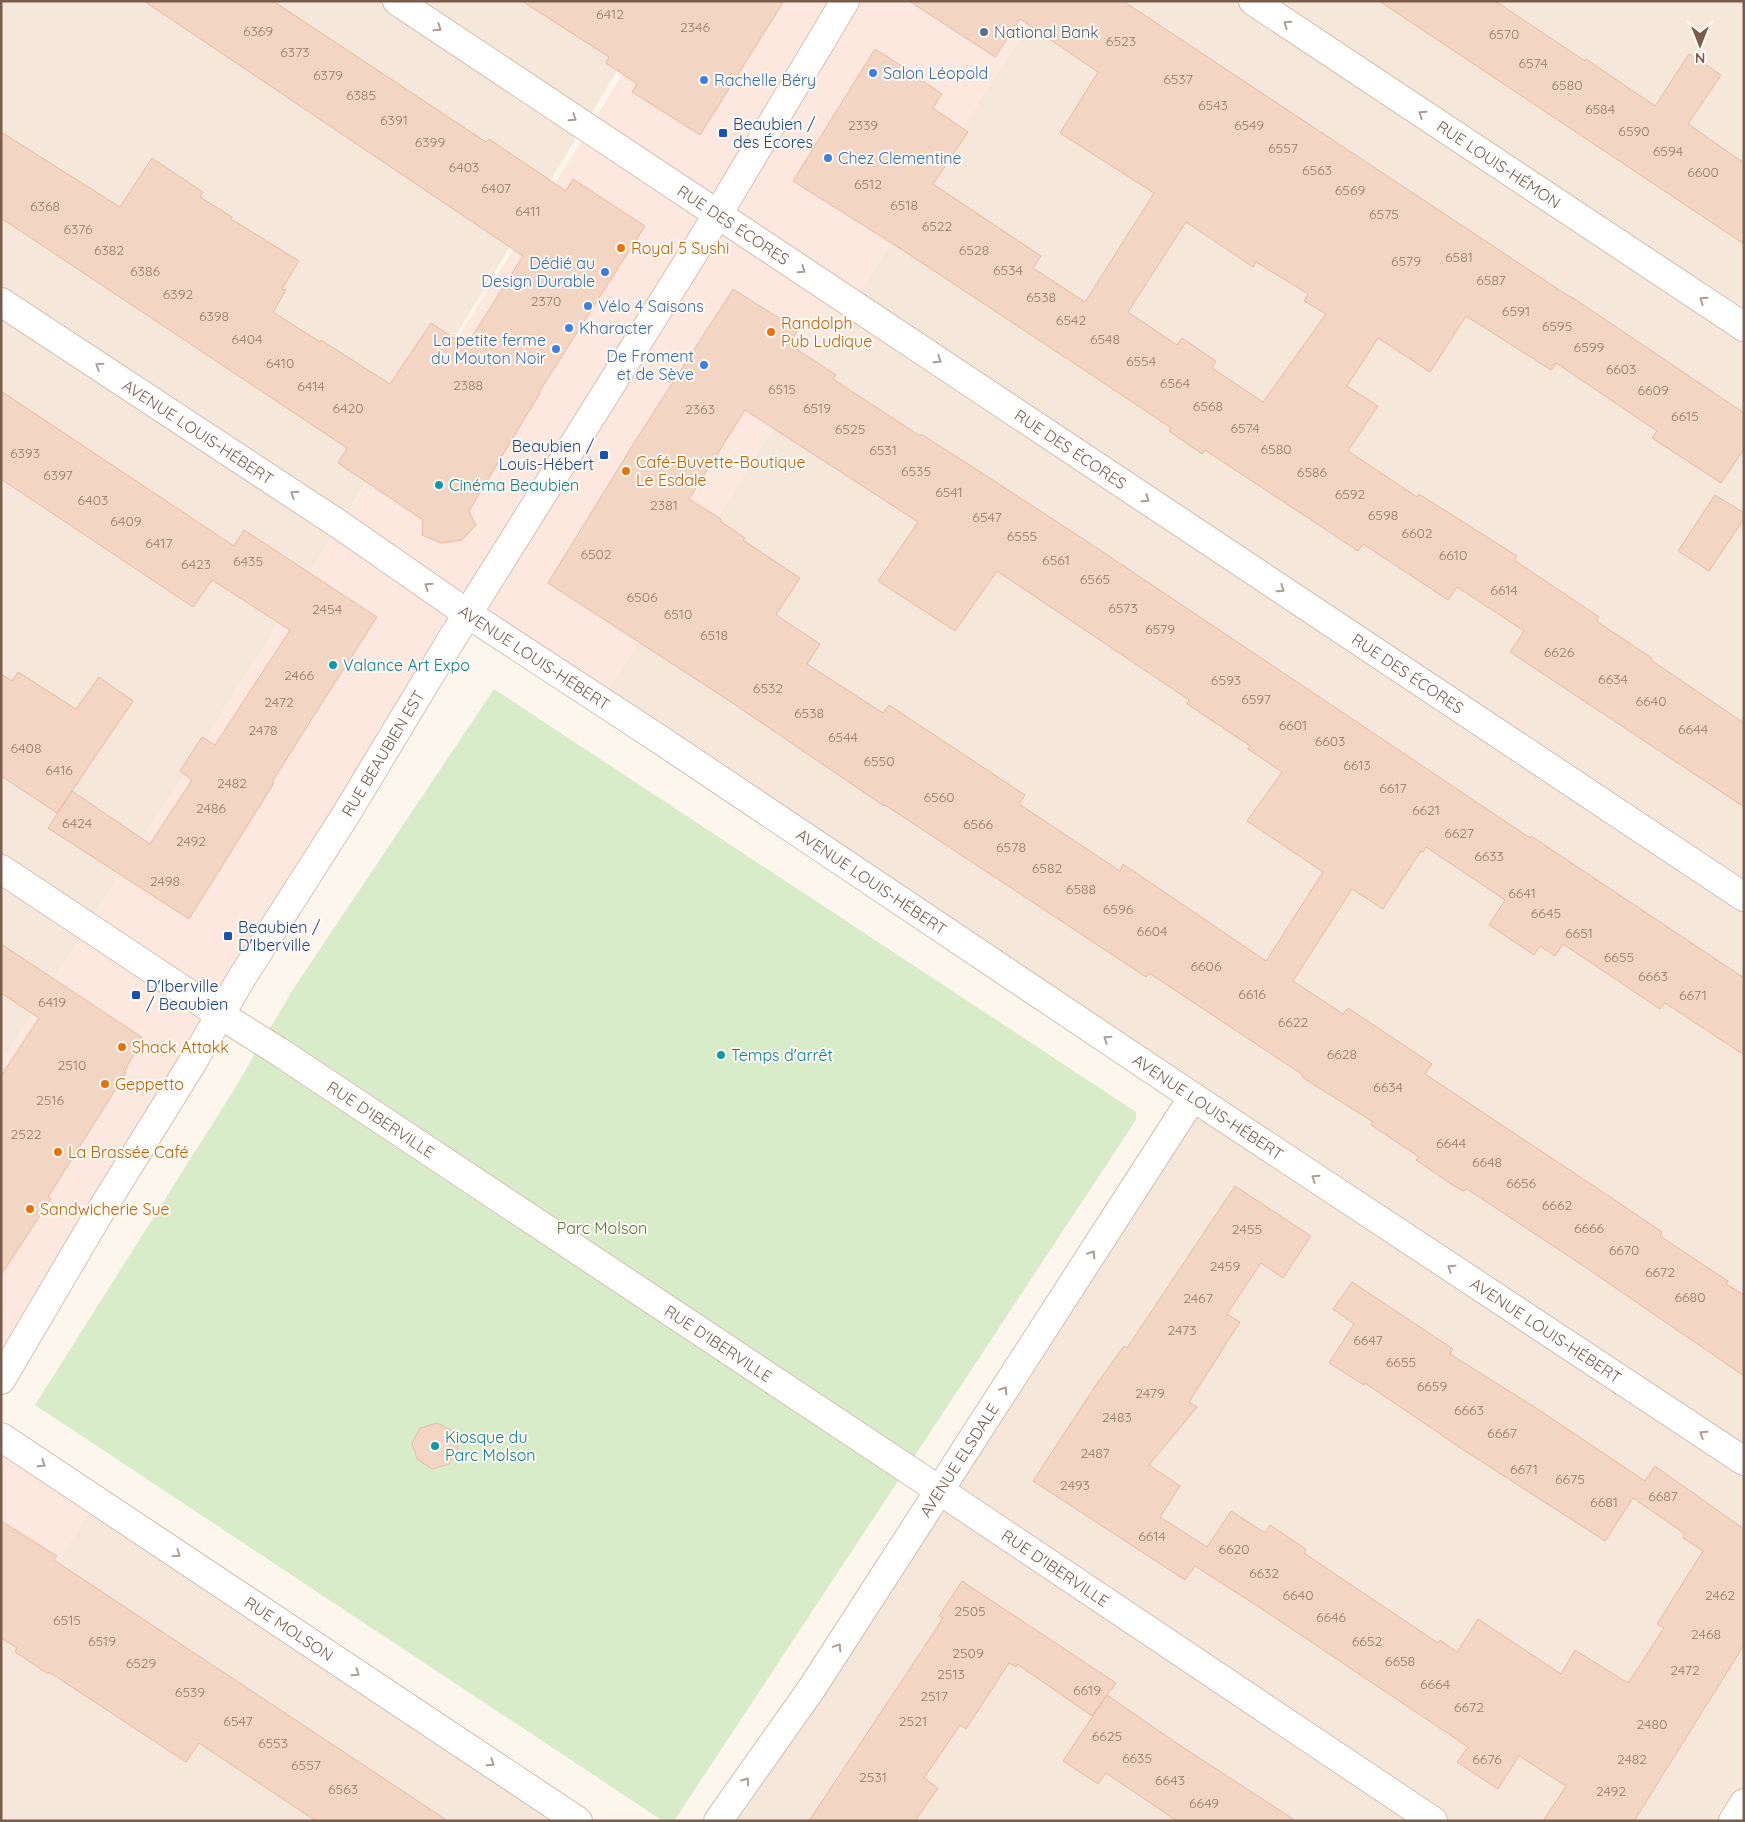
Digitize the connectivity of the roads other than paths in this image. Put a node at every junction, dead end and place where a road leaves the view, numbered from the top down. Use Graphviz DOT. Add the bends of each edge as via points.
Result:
graph roads {
  1 [pos="397,1"];
  2 [pos="845,1"];
  3 [pos="1253,1"];
  4 [pos="718,214"];
  5 [pos="1,302"];
  6 [pos="1744,327"];
  7 [pos="468,614"];
  8 [pos="1,869"];
  9 [pos="1744,897"];
  10 [pos="220,1014"];
  11 [pos="1193,1097"];
  12 [pos="1,1380"];
  13 [pos="1,1437"];
  14 [pos="1744,1461"];
  15 [pos="939,1490"];
  16 [pos="1744,1803"];
  17 [pos="578,1821"];
  18 [pos="718,1821"];
  19 [pos="1433,1821"];
  20 [pos="1733,1821"];
  1 -- 4 [label="street, RUE DES ÉCORES, one-way"];
  2 -- 4 [label="street, RUE BEAUBIEN EST"];
  6 -- 3 [label="street, RUE LOUIS-HÉMON, one-way"];
  4 -- 7 [label="street, RUE BEAUBIEN EST"];
  4 -- 9 [label="street, RUE DES ÉCORES, one-way"];
  7 -- 5 [label="street, AVENUE LOUIS-HÉBERT, one-way" via="340,525"];
  7 -- 10 [label="street, RUE BEAUBIEN EST"];
  11 -- 7 [label="street, AVENUE LOUIS-HÉBERT, one-way"];
  8 -- 10 [label="street, RUE D'IBERVILLE"];
  10 -- 12 [label="street, RUE BEAUBIEN EST"];
  10 -- 15 [label="street, RUE D'IBERVILLE"];
  14 -- 11 [label="street, AVENUE LOUIS-HÉBERT, one-way"];
  15 -- 11 [label="street, AVENUE ELSDALE, one-way"];
  13 -- 17 [label="street, RUE MOLSON, one-way"];
  18 -- 15 [label="street, AVENUE ELSDALE, one-way" via="812,1688"];
  15 -- 19 [label="street, RUE D'IBERVILLE"];
  16 -- 20 [label="street"];
}
